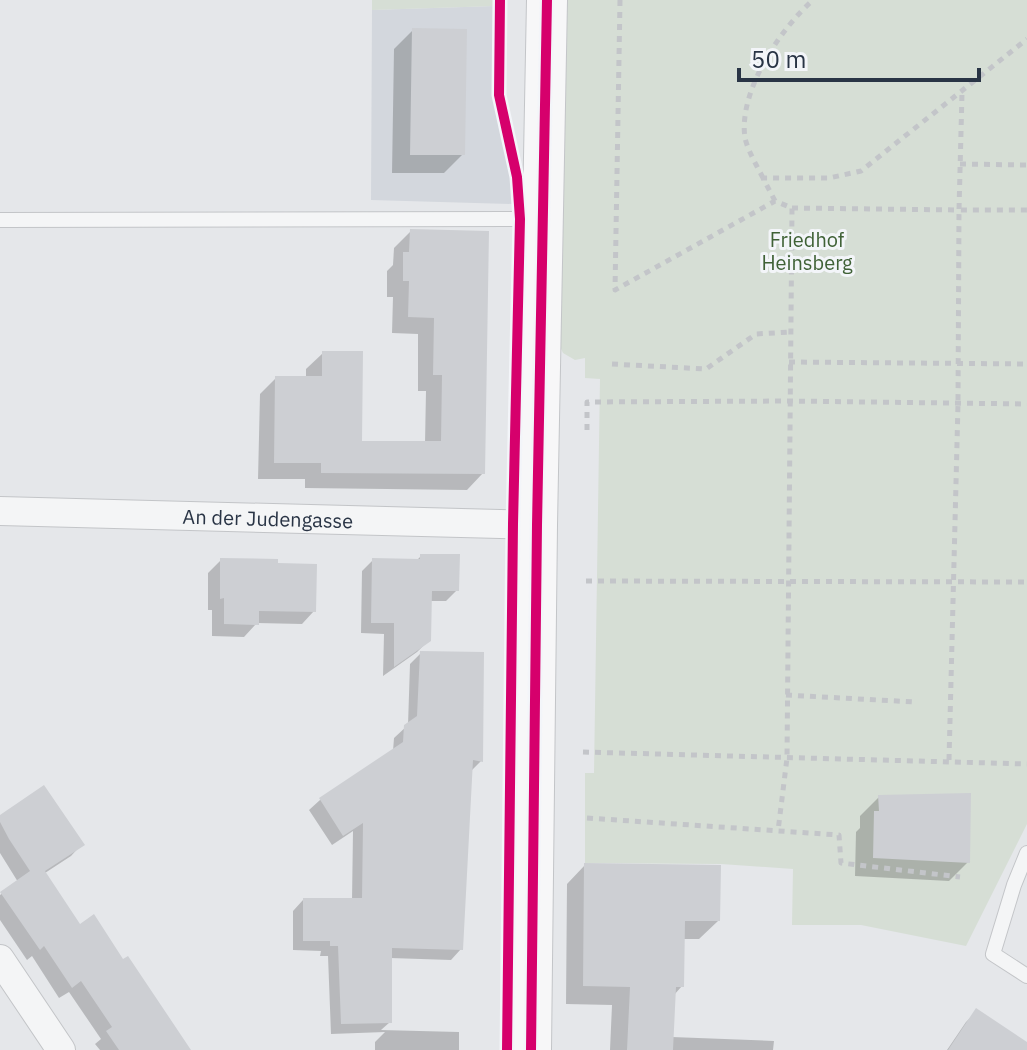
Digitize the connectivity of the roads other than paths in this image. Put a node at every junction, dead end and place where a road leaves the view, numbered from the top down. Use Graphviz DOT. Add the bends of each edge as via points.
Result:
graph roads {
  1 [pos="547,0"];
  2 [pos="542,219"];
  3 [pos="0,220"];
  4 [pos="0,511"];
  5 [pos="537,525"];
  6 [pos="1027,853"];
  7 [pos="0,959"];
  8 [pos="1027,976"];
  9 [pos="61,1050"];
  10 [pos="531,1050"];
  1 -- 2 [label="street"];
  2 -- 3 [label="lane"];
  2 -- 5 [label="street"];
  4 -- 5 [label="street, An der Judengasse"];
  5 -- 10 [label="street"];
  6 -- 8 [label="lane" via="993,954"];
  7 -- 9 [label="street"];
}
